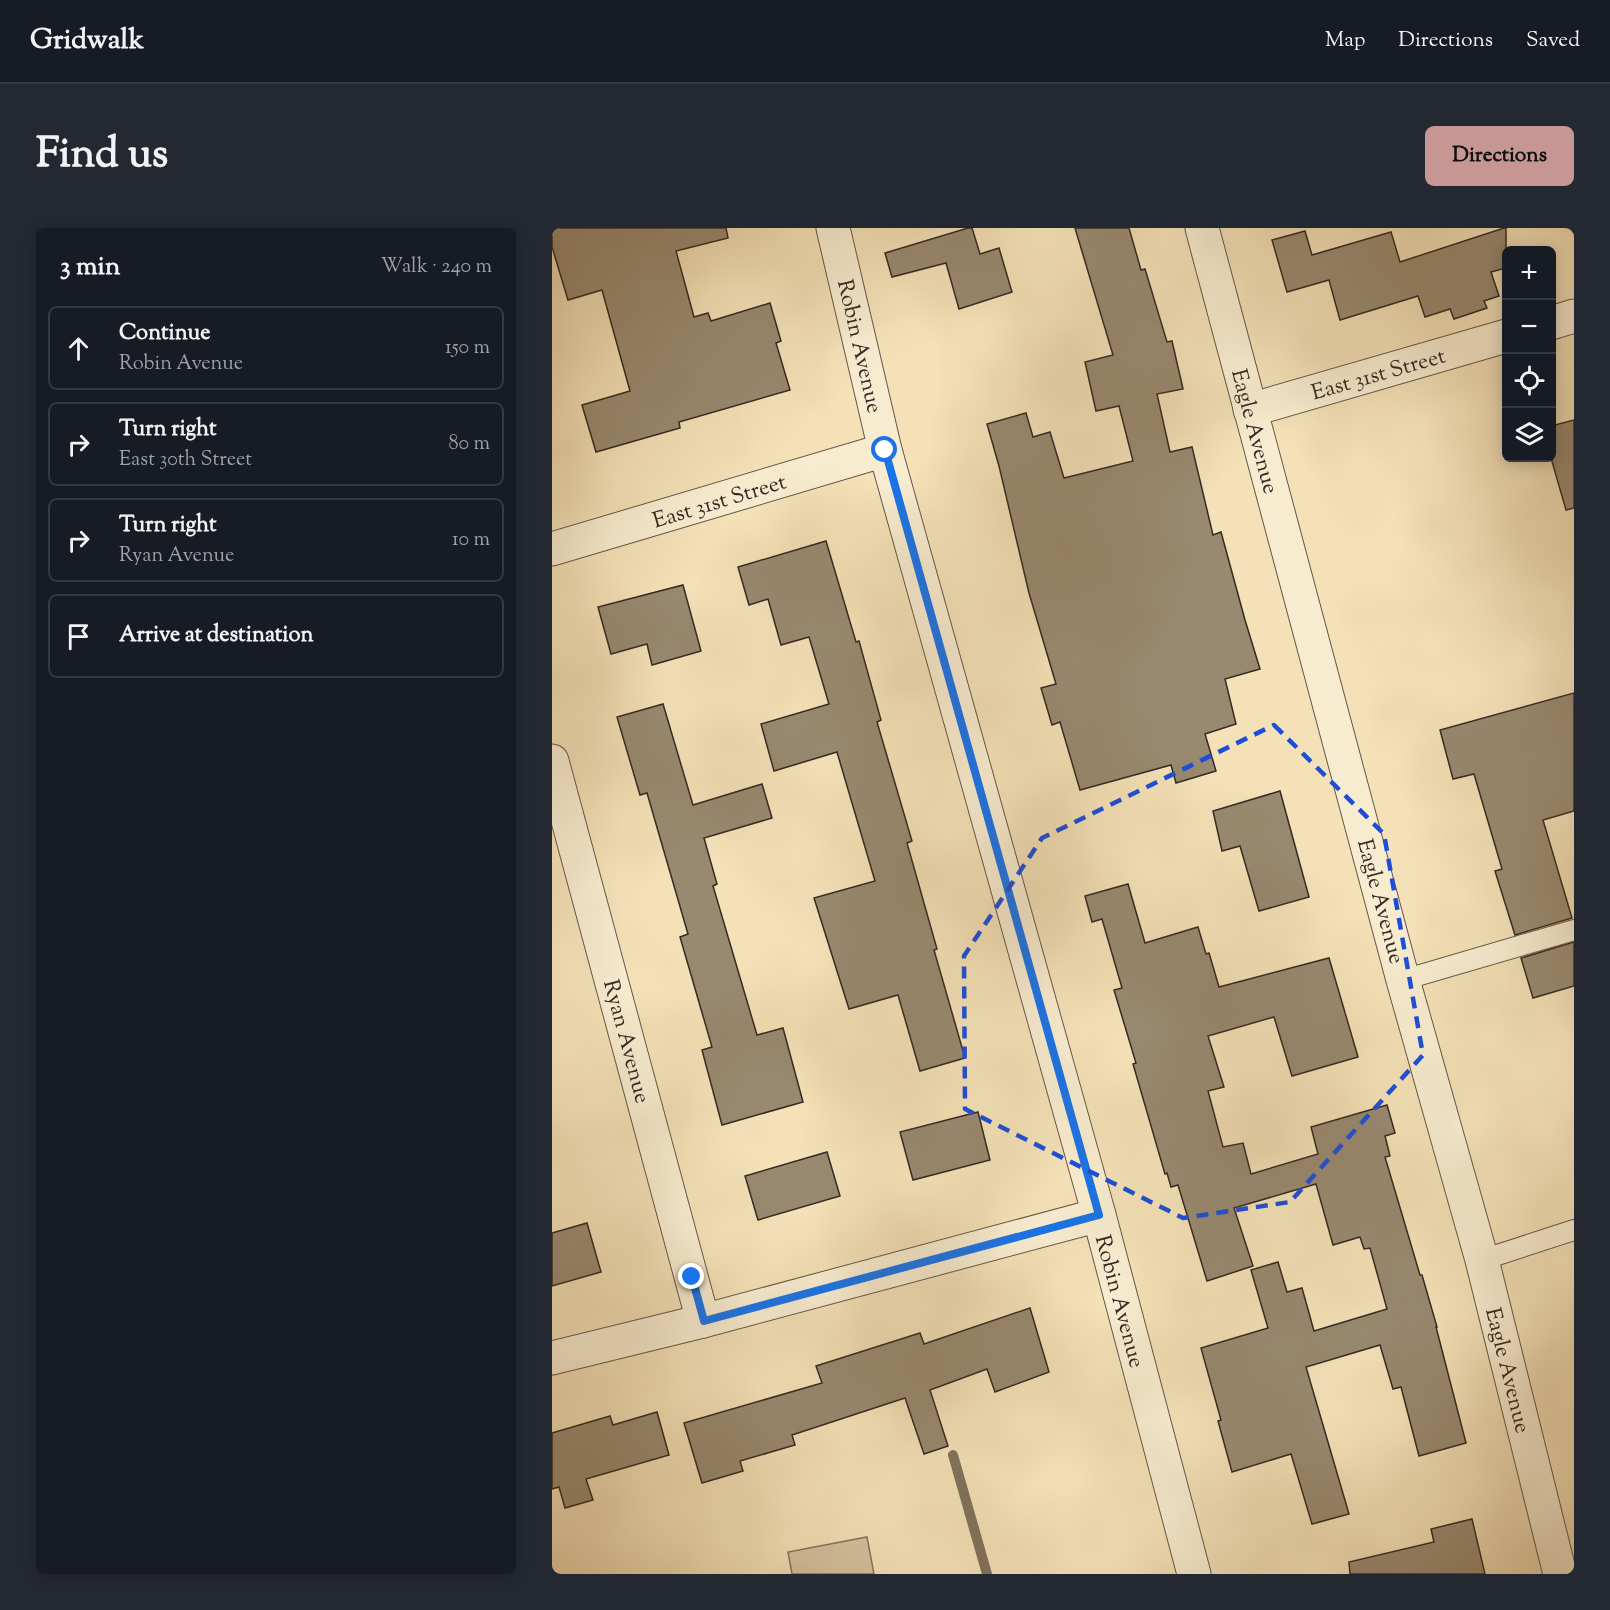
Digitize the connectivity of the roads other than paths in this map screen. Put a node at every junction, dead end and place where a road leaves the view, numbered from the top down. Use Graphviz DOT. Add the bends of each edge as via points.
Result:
graph roads {
  1 [pos="833,228"];
  2 [pos="1202,228"];
  3 [pos="1574,316"];
  4 [pos="1556,321"];
  5 [pos="1502,337"];
  6 [pos="1250,410"];
  7 [pos="885,450"];
  8 [pos="552,549"];
  9 [pos="552,761"];
  10 [pos="1574,930"];
  11 [pos="1403,980"];
  12 [pos="1099,1215"];
  13 [pos="1574,1230"];
  14 [pos="1482,1260"];
  15 [pos="704,1321"];
  16 [pos="552,1358"];
  17 [pos="1194,1574"];
  18 [pos="1560,1574"];
  1 -- 7 [label="street, Robin Avenue"];
  2 -- 6 [label="street, Eagle Avenue"];
  3 -- 4 [label="street"];
  5 -- 6 [label="street, East 31st Street"];
  6 -- 11 [label="street, Eagle Avenue"];
  7 -- 8 [label="street, East 31st Street"];
  7 -- 12 [label="street, Robin Avenue"];
  9 -- 15 [label="street, Ryan Avenue"];
  10 -- 11 [label="lane"];
  11 -- 14 [label="street, Eagle Avenue"];
  12 -- 15 [label="street"];
  12 -- 17 [label="street, Robin Avenue"];
  13 -- 14 [label="lane"];
  14 -- 18 [label="street, Eagle Avenue"];
  15 -- 16 [label="street"];
}
